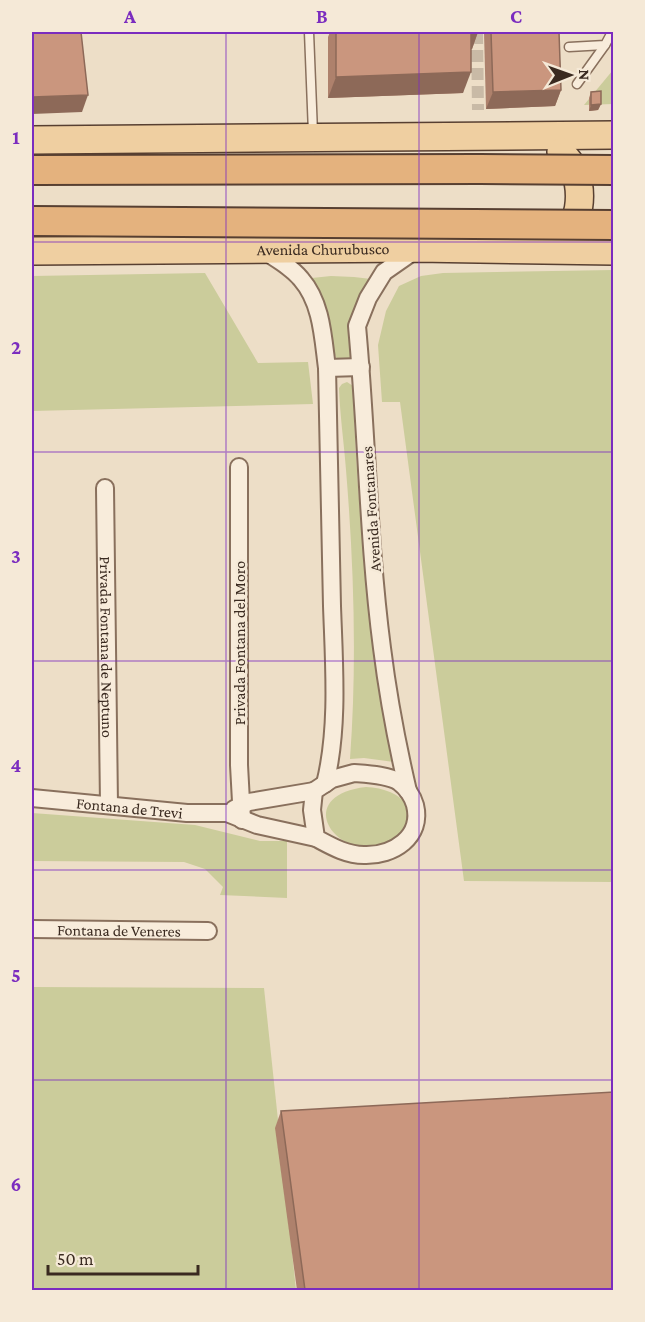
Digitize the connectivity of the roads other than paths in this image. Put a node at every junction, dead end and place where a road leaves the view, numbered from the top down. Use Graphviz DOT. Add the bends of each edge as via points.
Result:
graph roads {
  1 [pos="309,32"];
  2 [pos="612,32"];
  3 [pos="605,45"];
  4 [pos="569,47"];
  5 [pos="577,84"];
  6 [pos="541,135"];
  7 [pos="614,135"];
  8 [pos="313,138"];
  9 [pos="32,140"];
  10 [pos="32,170"];
  11 [pos="614,171"];
  12 [pos="32,221"];
  13 [pos="614,225"];
  14 [pos="260,248"];
  15 [pos="417,248"];
  16 [pos="548,250"];
  17 [pos="32,251"];
  18 [pos="614,251"];
  19 [pos="361,367"];
  20 [pos="327,368"];
  21 [pos="239,467"];
  22 [pos="105,488"];
  23 [pos="319,787"];
  24 [pos="408,791"];
  25 [pos="32,798"];
  26 [pos="109,805"];
  27 [pos="237,813"];
  28 [pos="316,838"];
  29 [pos="32,929"];
  30 [pos="208,931"];
  1 -- 8 [label="lane"];
  2 -- 3 [label="lane"];
  3 -- 4 [label="lane"];
  3 -- 5 [label="lane"];
  6 -- 7 [label="main road"];
  6 -- 8 [label="main road"];
  6 -- 16 [label="main road" via="574,169 580,194 576,220 564,238"];
  8 -- 9 [label="main road"];
  10 -- 11 [label="highway, bridge"];
  12 -- 13 [label="highway, Avenida Churubusco, bridge"];
  14 -- 15 [label="main road, Avenida Churubusco"];
  14 -- 17 [label="main road, Avenida Churubusco"];
  14 -- 20 [label="street" via="302,280 316,303"];
  15 -- 16 [label="main road, Avenida Churubusco"];
  15 -- 19 [label="street, Avenida Fontanares" via="384,272 368,298 357,326"];
  16 -- 18 [label="main road, Avenida Churubusco"];
  19 -- 20 [label="street"];
  19 -- 24 [label="street, Avenida Fontanares" via="382,649"];
  20 -- 23 [label="street" via="333,714 330,760"];
  21 -- 27 [label="street, Privada Fontana del Moro"];
  22 -- 26 [label="street, Privada Fontana de Neptuno"];
  23 -- 24 [label="street" via="354,773 398,781"];
  23 -- 27 [label="street" via="249,802"];
  23 -- 28 [label="street" via="312,810"];
  24 -- 28 [label="street" via="417,813 414,829 406,841 387,852 364,855 339,850"];
  25 -- 26 [label="street, Fontana de Trevi"];
  26 -- 27 [label="street, Fontana de Trevi" via="187,813"];
  27 -- 28 [label="street" via="276,830"];
  29 -- 30 [label="street, Fontana de Veneres"];
}
